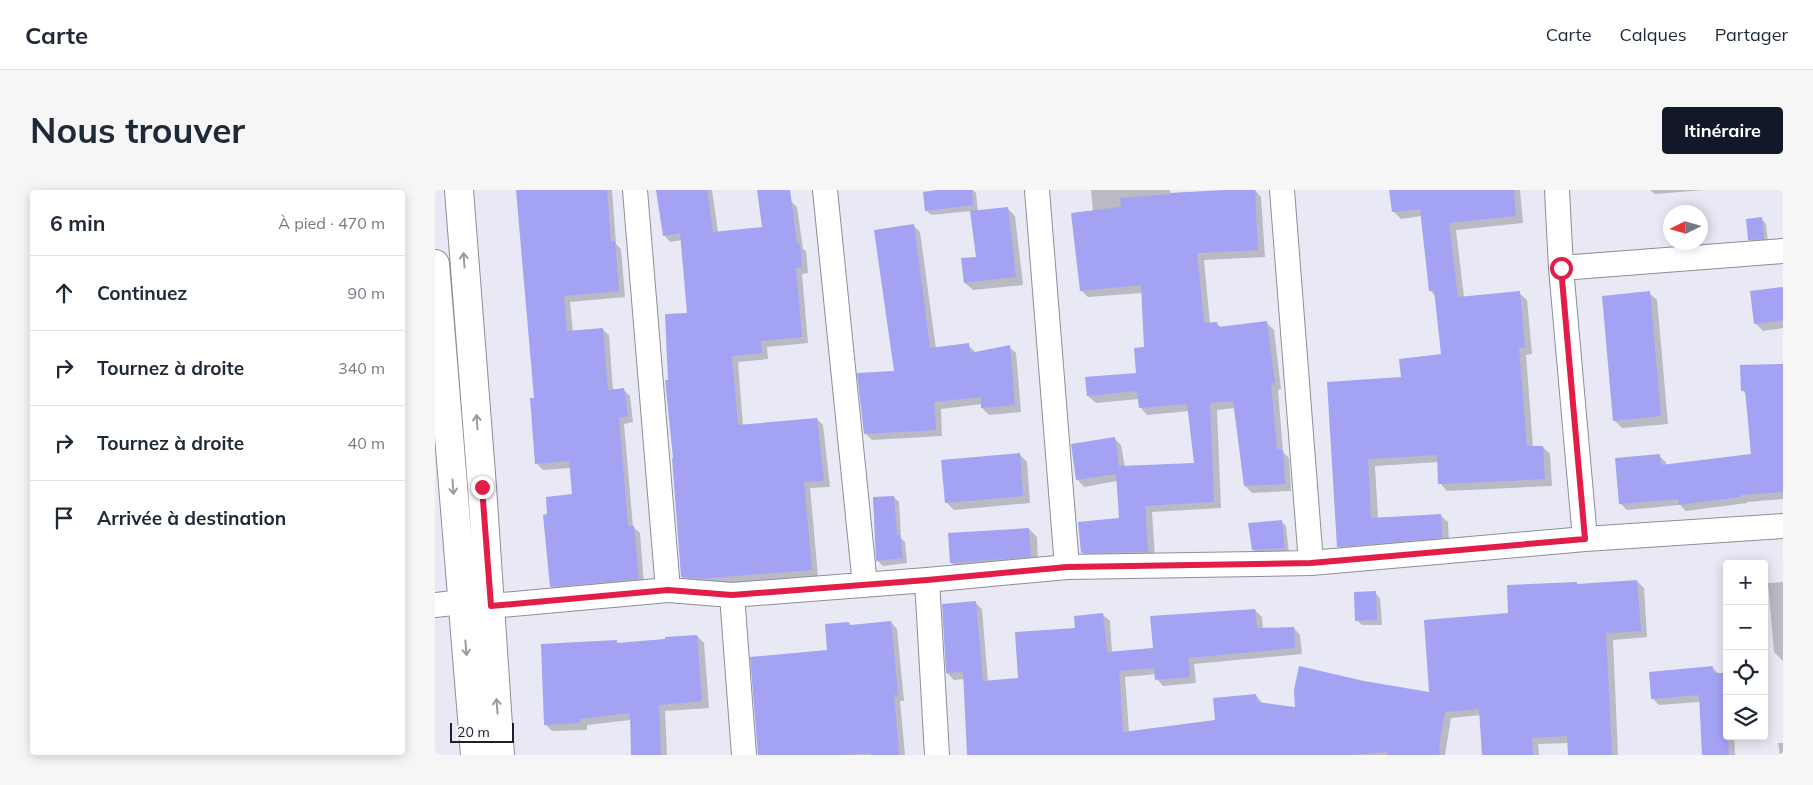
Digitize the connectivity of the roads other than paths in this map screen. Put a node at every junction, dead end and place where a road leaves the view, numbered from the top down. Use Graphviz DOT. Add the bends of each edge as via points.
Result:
graph roads {
  1 [pos="459,190"];
  2 [pos="635,190"];
  3 [pos="825,190"];
  4 [pos="1037,190"];
  5 [pos="1282,190"];
  6 [pos="1557,190"];
  7 [pos="1783,251"];
  8 [pos="435,264"];
  9 [pos="1561,268"];
  10 [pos="480,456"];
  11 [pos="443,460"];
  12 [pos="1783,526"];
  13 [pos="1585,539"];
  14 [pos="1311,563"];
  15 [pos="1067,567"];
  16 [pos="927,580"];
  17 [pos="865,585"];
  18 [pos="668,590"];
  19 [pos="732,595"];
  20 [pos="462,602"];
  21 [pos="435,605"];
  22 [pos="491,606"];
  23 [pos="475,755"];
  24 [pos="500,755"];
  25 [pos="744,755"];
  26 [pos="937,755"];
  10 -- 1 [label="main road, one-way"];
  2 -- 18 [label="street"];
  3 -- 17 [label="street"];
  4 -- 15 [label="street"];
  5 -- 14 [label="street"];
  6 -- 9 [label="street"];
  7 -- 9 [label="street"];
  8 -- 11 [label="main road"];
  9 -- 13 [label="street"];
  10 -- 11 [label="street"];
  10 -- 22 [label="main road"];
  11 -- 20 [label="main road, one-way"];
  12 -- 13 [label="street"];
  13 -- 14 [label="street"];
  14 -- 15 [label="street"];
  15 -- 16 [label="street"];
  16 -- 17 [label="street"];
  16 -- 26 [label="street"];
  17 -- 19 [label="street"];
  18 -- 19 [label="street"];
  18 -- 22 [label="street"];
  19 -- 25 [label="street"];
  20 -- 21 [label="street"];
  20 -- 23 [label="main road, one-way"];
  24 -- 22 [label="main road, one-way"];
}
